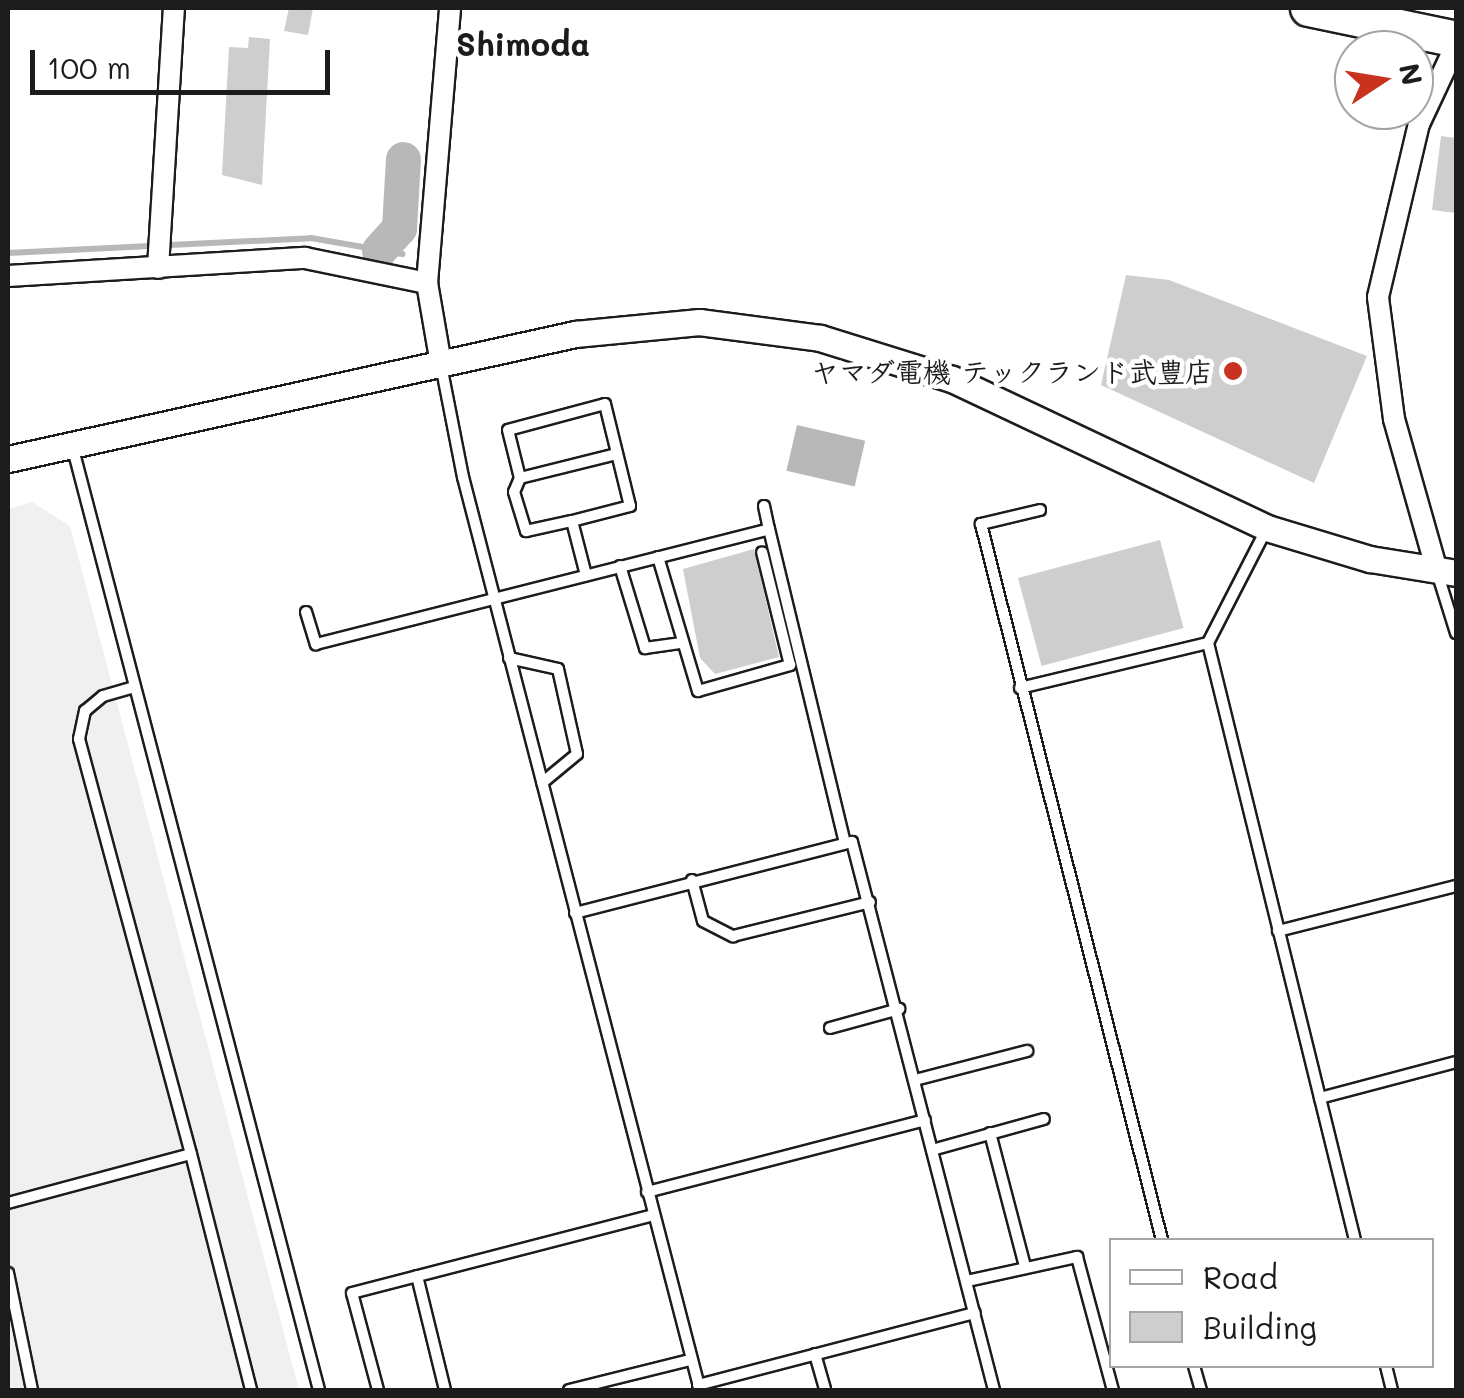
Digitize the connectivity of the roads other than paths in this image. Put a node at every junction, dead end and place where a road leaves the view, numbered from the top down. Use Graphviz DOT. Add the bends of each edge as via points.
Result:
graph roads {
  1 [pos="174,8"];
  2 [pos="450,8"];
  3 [pos="1308,8"];
  4 [pos="1456,42"];
  5 [pos="158,254"];
  6 [pos="8,276"];
  7 [pos="427,283"];
  8 [pos="441,364"];
  9 [pos="73,449"];
  10 [pos="617,454"];
  11 [pos="8,458"];
  12 [pos="520,478"];
  13 [pos="764,506"];
  14 [pos="1040,510"];
  15 [pos="572,521"];
  16 [pos="1267,528"];
  17 [pos="768,529"];
  18 [pos="762,552"];
  19 [pos="658,557"];
  20 [pos="620,566"];
  21 [pos="1447,572"];
  22 [pos="586,575"];
  23 [pos="494,598"];
  24 [pos="306,612"];
  25 [pos="1456,633"];
  26 [pos="1208,642"];
  27 [pos="682,644"];
  28 [pos="510,658"];
  29 [pos="134,687"];
  30 [pos="1020,688"];
  31 [pos="542,782"];
  32 [pos="846,843"];
  33 [pos="692,880"];
  34 [pos="1456,886"];
  35 [pos="870,902"];
  36 [pos="575,913"];
  37 [pos="1278,931"];
  38 [pos="899,1009"];
  39 [pos="830,1028"];
  40 [pos="1027,1051"];
  41 [pos="1456,1062"];
  42 [pos="915,1080"];
  43 [pos="1320,1098"];
  44 [pos="1044,1119"];
  45 [pos="925,1120"];
  46 [pos="990,1134"];
  47 [pos="932,1150"];
  48 [pos="191,1154"];
  49 [pos="647,1192"];
  50 [pos="8,1203"];
  51 [pos="653,1215"];
  52 [pos="1161,1238"];
  53 [pos="1355,1238"];
  54 [pos="1025,1266"];
  55 [pos="8,1273"];
  56 [pos="417,1276"];
  57 [pos="967,1281"];
  58 [pos="974,1312"];
  59 [pos="816,1354"];
  60 [pos="690,1360"];
  61 [pos="699,1388"];
  62 [pos="32,1390"];
  63 [pos="251,1390"];
  64 [pos="318,1390"];
  65 [pos="378,1390"];
  66 [pos="445,1390"];
  67 [pos="568,1390"];
  68 [pos="824,1390"];
  69 [pos="994,1390"];
  70 [pos="1114,1390"];
  1 -- 5 [label="street"];
  2 -- 7 [label="street"];
  3 -- 4 [label="highway"];
  4 -- 21 [label="street" via="1419,124 1378,298 1394,419"];
  5 -- 6 [label="street"];
  5 -- 7 [label="street" via="320,259"];
  7 -- 8 [label="street"];
  8 -- 9 [label="street"];
  8 -- 16 [label="street" via="576,334 699,322 820,338 952,379"];
  8 -- 23 [label="lane"];
  9 -- 11 [label="street"];
  9 -- 29 [label="lane"];
  10 -- 12 [label="lane"];
  10 -- 12 [label="lane" via="605,404 508,430"];
  10 -- 15 [label="lane" via="630,506"];
  12 -- 15 [label="lane" via="514,492 526,531"];
  13 -- 17 [label="lane"];
  14 -- 30 [label="lane" via="981,524"];
  15 -- 22 [label="lane"];
  16 -- 21 [label="street"];
  16 -- 26 [label="lane"];
  17 -- 19 [label="lane"];
  17 -- 32 [label="lane"];
  18 -- 27 [label="lane" via="790,665 698,691"];
  19 -- 20 [label="lane"];
  19 -- 27 [label="lane"];
  20 -- 22 [label="lane"];
  20 -- 27 [label="lane" via="645,648"];
  21 -- 25 [label="lane"];
  22 -- 23 [label="lane"];
  23 -- 24 [label="lane" via="316,644"];
  23 -- 28 [label="lane"];
  26 -- 30 [label="lane"];
  26 -- 37 [label="lane"];
  28 -- 31 [label="lane"];
  28 -- 31 [label="lane" via="558,669 578,754"];
  29 -- 48 [label="lane" via="103,696 85,711 79,739"];
  29 -- 64 [label="lane"];
  30 -- 52 [label="lane"];
  31 -- 36 [label="lane"];
  32 -- 33 [label="lane"];
  32 -- 35 [label="lane" via="852,842"];
  33 -- 35 [label="lane" via="703,921 733,936"];
  33 -- 36 [label="lane"];
  34 -- 37 [label="lane"];
  35 -- 38 [label="lane"];
  36 -- 49 [label="lane"];
  37 -- 43 [label="lane"];
  38 -- 39 [label="lane"];
  38 -- 42 [label="lane"];
  40 -- 42 [label="lane"];
  41 -- 43 [label="lane"];
  42 -- 45 [label="lane"];
  43 -- 53 [label="lane"];
  44 -- 46 [label="lane"];
  45 -- 47 [label="lane"];
  45 -- 49 [label="lane"];
  46 -- 47 [label="lane"];
  46 -- 54 [label="lane"];
  47 -- 57 [label="lane"];
  48 -- 50 [label="lane"];
  48 -- 63 [label="lane"];
  49 -- 51 [label="lane"];
  51 -- 56 [label="lane"];
  51 -- 60 [label="lane"];
  54 -- 57 [label="lane"];
  54 -- 70 [label="lane" via="1078,1257"];
  55 -- 62 [label="lane"];
  56 -- 65 [label="lane" via="352,1292"];
  56 -- 66 [label="lane"];
  57 -- 58 [label="lane"];
  58 -- 59 [label="lane"];
  58 -- 69 [label="lane"];
  59 -- 61 [label="lane"];
  59 -- 68 [label="lane"];
  60 -- 61 [label="lane"];
  60 -- 67 [label="lane"];
}
